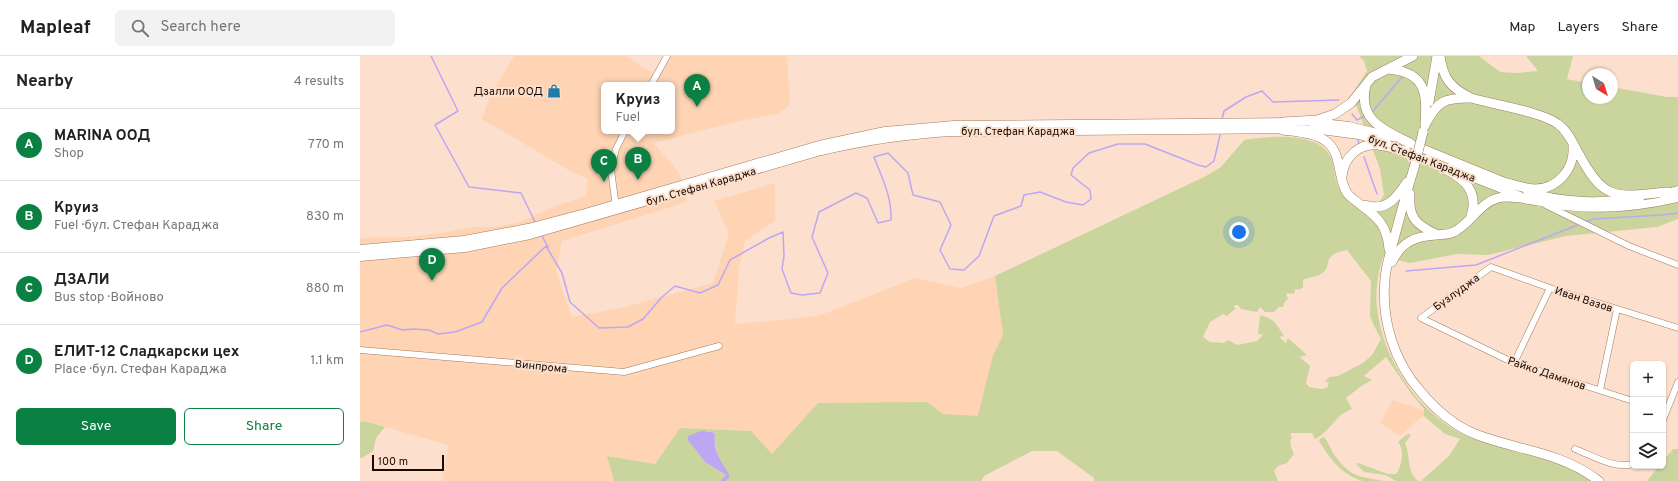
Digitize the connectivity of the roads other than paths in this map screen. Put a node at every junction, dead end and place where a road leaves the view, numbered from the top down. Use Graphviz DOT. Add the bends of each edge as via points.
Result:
graph roads {
  1 [pos="667,56"];
  2 [pos="1413,56"];
  3 [pos="1437,56"];
  4 [pos="1440,56"];
  5 [pos="1387,69"];
  6 [pos="653,82"];
  7 [pos="1366,84"];
  8 [pos="1471,98"];
  9 [pos="1283,126"];
  10 [pos="1424,129"];
  11 [pos="624,134"];
  12 [pos="1573,143"];
  13 [pos="1408,147"];
  14 [pos="1426,159"];
  15 [pos="1413,171"];
  16 [pos="1341,179"];
  17 [pos="1507,183"];
  18 [pos="1678,190"];
  19 [pos="1668,192"];
  20 [pos="1678,198"];
  21 [pos="1538,201"];
  22 [pos="1360,204"];
  23 [pos="1569,206"];
  24 [pos="616,208"];
  25 [pos="1470,218"];
  26 [pos="1576,220"];
  27 [pos="1438,235"];
  28 [pos="360,249"];
  29 [pos="360,257"];
  30 [pos="1389,259"];
  31 [pos="1678,265"];
  32 [pos="1491,267"];
  33 [pos="1385,278"];
  34 [pos="1550,288"];
  35 [pos="1617,309"];
  36 [pos="1421,318"];
  37 [pos="1678,328"];
  38 [pos="719,346"];
  39 [pos="360,350"];
  40 [pos="1514,363"];
  41 [pos="1678,382"];
  42 [pos="1600,390"];
  43 [pos="1630,400"];
  44 [pos="1666,407"];
  45 [pos="1575,449"];
  46 [pos="1630,464"];
  47 [pos="1599,481"];
  1 -- 6 [label="street"];
  2 -- 5 [label="main road"];
  3 -- 10 [label="main road"];
  4 -- 8 [label="main road" via="1447,80 1454,88"];
  5 -- 7 [label="main road" via="1372,77"];
  5 -- 10 [label="main road" via="1407,73 1421,84 1426,99"];
  7 -- 9 [label="main road" via="1347,107 1335,114"];
  7 -- 13 [label="main road" via="1366,110 1371,118"];
  8 -- 10 [label="main road" via="1442,102 1435,108"];
  8 -- 12 [label="main road" via="1548,118 1560,126"];
  9 -- 13 [label="main road, бул. Стефан Караджа" via="1343,132"];
  9 -- 16 [label="main road" via="1327,142 1335,153"];
  9 -- 24 [label="main road, бул. Стефан Караджа" via="954,132 892,136 821,152"];
  10 -- 15 [label="main road, bridge"];
  11 -- 24 [label="street" via="616,149 611,170"];
  12 -- 17 [label="main road" via="1571,165 1553,184 1534,189"];
  12 -- 19 [label="main road" via="1587,169 1606,190 1626,196"];
  13 -- 14 [label="main road, бул. Стефан Караджа"];
  13 -- 16 [label="main road" via="1361,147 1346,161"];
  13 -- 17 [label="main road, бул. Стефан Караджа"];
  14 -- 21 [label="main road, бул. Стефан Караджа"];
  14 -- 25 [label="main road" via="1459,177 1467,186 1474,198"];
  15 -- 22 [label="main road" via="1400,193 1387,204 1374,208"];
  15 -- 27 [label="main road" via="1410,202 1412,214 1419,225"];
  15 -- 30 [label="main road"];
  16 -- 22 [label="main road" via="1348,193"];
  17 -- 19 [label="main road, бул. Стефан Караджа" via="1540,194 1581,200 1629,200"];
  18 -- 19 [label="main road, бул. Стефан Караджа"];
  20 -- 23 [label="main road, бул. Стефан Караджа" via="1623,206"];
  21 -- 23 [label="main road, бул. Стефан Караджа"];
  21 -- 25 [label="main road" via="1497,198 1488,202"];
  21 -- 26 [label="street"];
  22 -- 30 [label="main road" via="1377,216 1383,224 1388,241"];
  23 -- 26 [label="street"];
  24 -- 28 [label="main road, бул. Стефан Караджа" via="464,240"];
  24 -- 29 [label="main road, бул. Стефан Караджа" via="530,235 465,248"];
  25 -- 27 [label="main road" via="1456,231"];
  26 -- 31 [label="street" via="1629,246"];
  27 -- 33 [label="main road" via="1419,237 1405,244 1397,253"];
  30 -- 33 [label="main road"];
  32 -- 34 [label="street, Иван Вазов"];
  32 -- 36 [label="street, Бузлуджа"];
  33 -- 47 [label="main road" via="1387,320 1396,354 1416,387 1435,408 1470,432 1558,458"];
  34 -- 35 [label="street, Иван Вазов"];
  34 -- 40 [label="street"];
  35 -- 37 [label="street, Иван Вазов"];
  35 -- 42 [label="street"];
  36 -- 40 [label="street, Райко Дамянов"];
  38 -- 39 [label="street, Винпрома" via="624,372"];
  40 -- 42 [label="street, Райко Дамянов"];
  41 -- 44 [label="street"];
  42 -- 43 [label="street, Райко Дамянов"];
  45 -- 46 [label="street" via="1611,463"];
}
